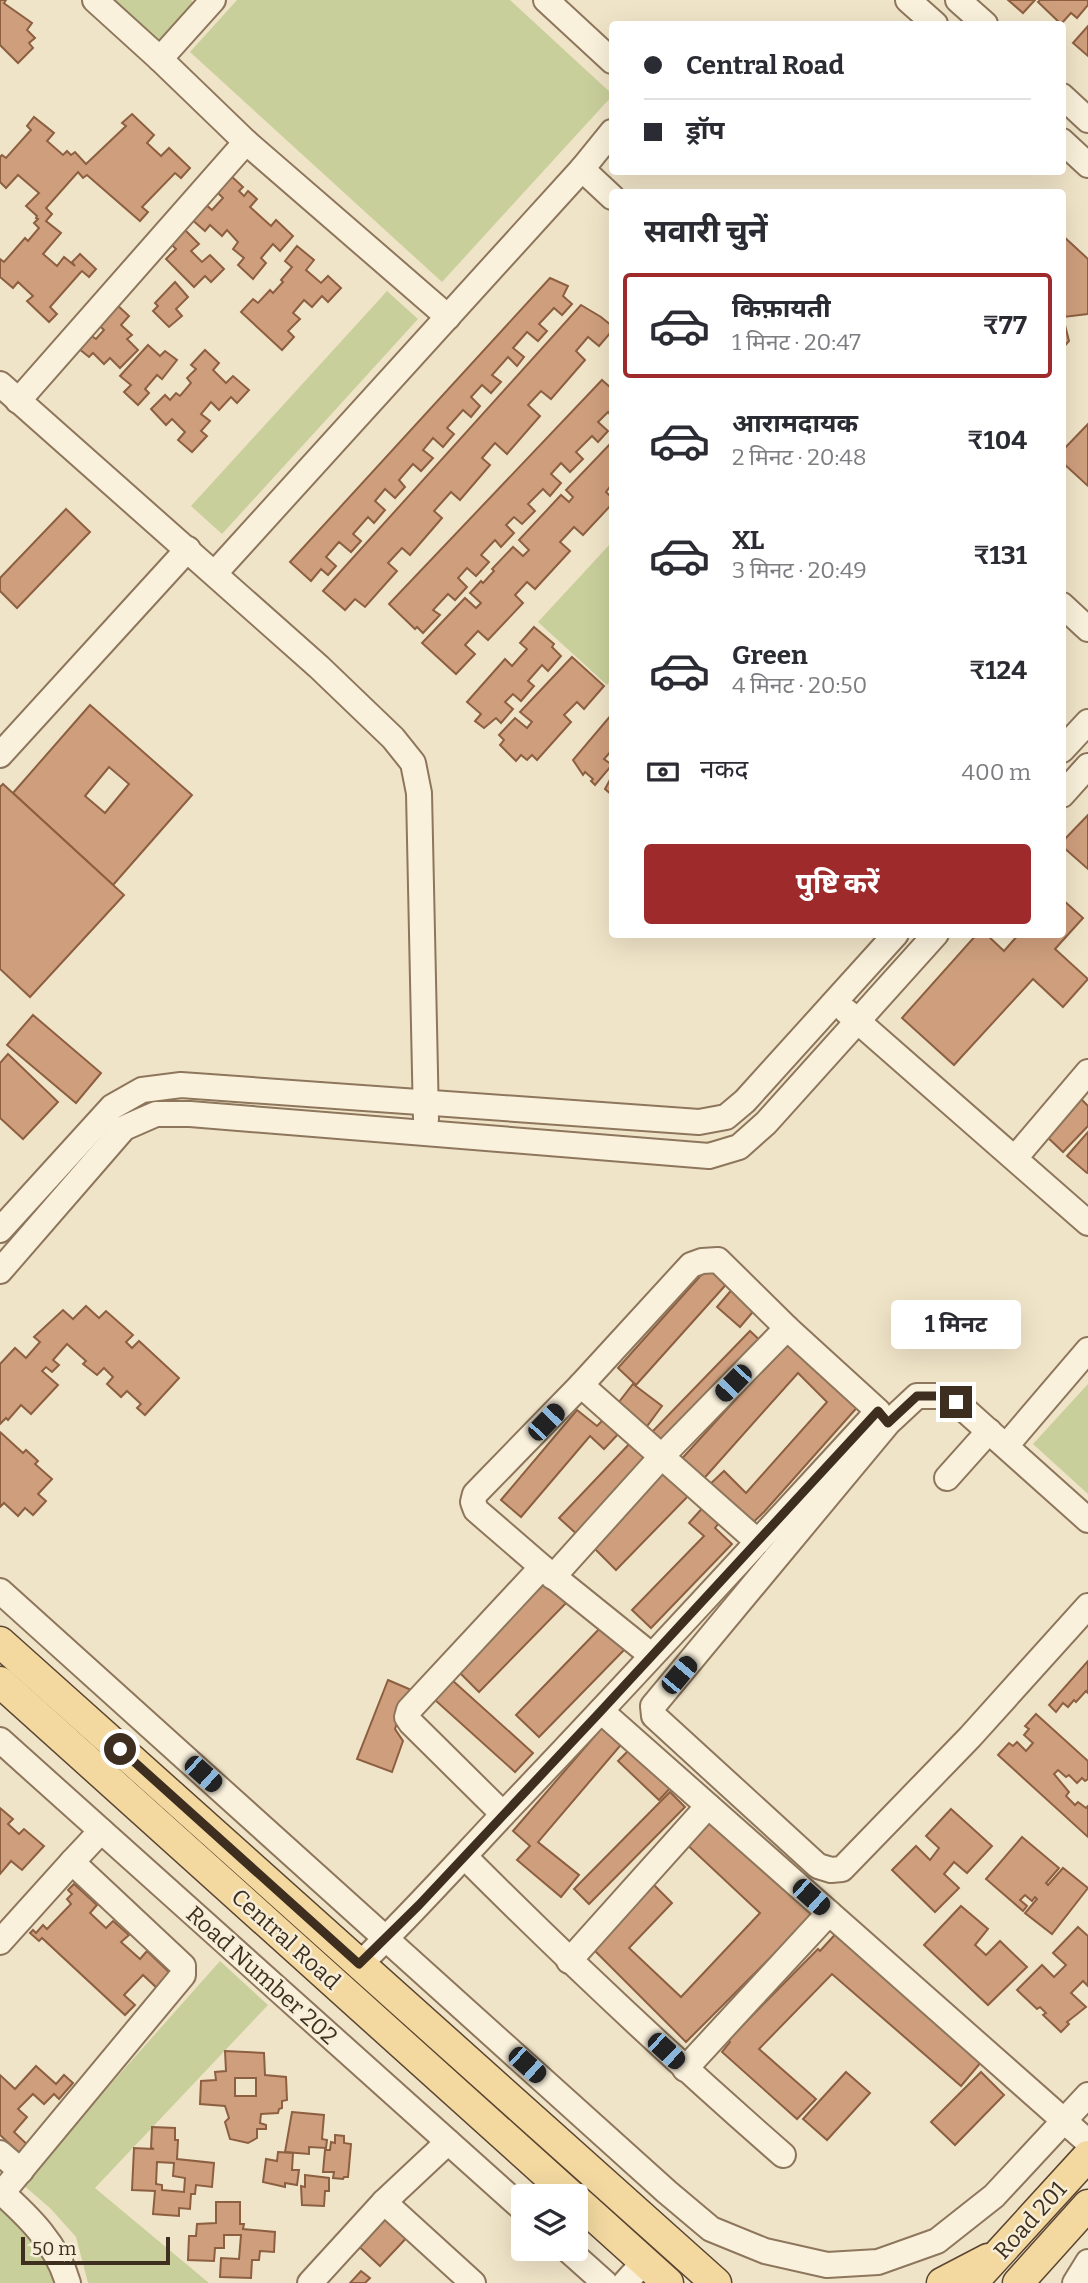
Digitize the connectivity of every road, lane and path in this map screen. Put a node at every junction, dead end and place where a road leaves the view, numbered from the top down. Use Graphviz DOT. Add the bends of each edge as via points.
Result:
graph roads {
  1 [pos="94,0"];
  2 [pos="213,0"];
  3 [pos="546,0"];
  4 [pos="908,0"];
  5 [pos="958,0"];
  6 [pos="932,21"];
  7 [pos="982,21"];
  8 [pos="609,58"];
  9 [pos="160,59"];
  10 [pos="1066,100"];
  11 [pos="1088,120"];
  12 [pos="609,136"];
  13 [pos="246,142"];
  14 [pos="1066,145"];
  15 [pos="1088,165"];
  16 [pos="582,169"];
  17 [pos="609,194"];
  18 [pos="448,317"];
  19 [pos="0,384"];
  20 [pos="18,401"];
  21 [pos="188,549"];
  22 [pos="215,573"];
  23 [pos="1066,609"];
  24 [pos="1088,629"];
  25 [pos="1088,722"];
  26 [pos="1066,746"];
  27 [pos="0,755"];
  28 [pos="1088,766"];
  29 [pos="1066,791"];
  30 [pos="891,938"];
  31 [pos="932,938"];
  32 [pos="835,1001"];
  33 [pos="858,1021"];
  34 [pos="1088,1072"];
  35 [pos="425,1102"];
  36 [pos="426,1133"];
  37 [pos="1014,1157"];
  38 [pos="1088,1223"];
  39 [pos="0,1230"];
  40 [pos="0,1271"];
  41 [pos="787,1328"];
  42 [pos="1088,1350"];
  43 [pos="581,1385"];
  44 [pos="883,1417"];
  45 [pos="998,1439"];
  46 [pos="662,1457"];
  47 [pos="947,1478"];
  48 [pos="1088,1520"];
  49 [pos="758,1542"];
  50 [pos="548,1572"];
  51 [pos="0,1591"];
  52 [pos="1088,1606"];
  53 [pos="0,1642"];
  54 [pos="652,1655"];
  55 [pos="0,1682"];
  56 [pos="601,1711"];
  57 [pos="0,1741"];
  58 [pos="708,1806"];
  59 [pos="503,1814"];
  60 [pos="101,1831"];
  61 [pos="465,1857"];
  62 [pos="72,1862"];
  63 [pos="829,1913"];
  64 [pos="386,1939"];
  65 [pos="0,1942"];
  66 [pos="569,1961"];
  67 [pos="359,1964"];
  68 [pos="685,2070"];
  69 [pos="1088,2095"];
  70 [pos="1064,2121"];
  71 [pos="448,2142"];
  72 [pos="1088,2142"];
  73 [pos="0,2153"];
  74 [pos="783,2155"];
  75 [pos="1088,2156"];
  76 [pos="21,2171"];
  77 [pos="558,2184"];
  78 [pos="1,2192"];
  79 [pos="511,2198"];
  80 [pos="384,2202"];
  81 [pos="1088,2205"];
  82 [pos="588,2215"];
  83 [pos="1001,2252"];
  84 [pos="580,2261"];
  85 [pos="1088,2262"];
  86 [pos="634,2272"];
  87 [pos="68,2283"];
  88 [pos="310,2283"];
  89 [pos="473,2283"];
  90 [pos="604,2283"];
  91 [pos="667,2283"];
  92 [pos="716,2283"];
  93 [pos="942,2283"];
  94 [pos="972,2283"];
  95 [pos="1018,2283"];
  96 [pos="1074,2283"];
  1 -- 9 [label="street"];
  2 -- 9 [label="street"];
  3 -- 8 [label="street"];
  4 -- 6 [label="street"];
  5 -- 7 [label="street"];
  9 -- 13 [label="street"];
  10 -- 11 [label="street"];
  12 -- 16 [label="street"];
  13 -- 18 [label="street"];
  13 -- 20 [label="street"];
  14 -- 15 [label="street"];
  16 -- 17 [label="street"];
  16 -- 18 [label="street"];
  18 -- 22 [label="street"];
  19 -- 20 [label="street"];
  20 -- 21 [label="street"];
  21 -- 22 [label="street"];
  21 -- 27 [label="street"];
  22 -- 35 [label="street" via="393,738 413,763 419,793"];
  23 -- 24 [label="street"];
  25 -- 26 [label="street"];
  28 -- 29 [label="street"];
  30 -- 32 [label="street"];
  31 -- 33 [label="street"];
  32 -- 33 [label="street"];
  32 -- 35 [label="street" via="726,1117 699,1122"];
  33 -- 36 [label="street" via="766,1124 738,1147 709,1156"];
  33 -- 37 [label="street"];
  34 -- 37 [label="street"];
  35 -- 36 [label="street"];
  35 -- 39 [label="street" via="181,1085 142,1090 112,1107"];
  36 -- 40 [label="street" via="156,1114 124,1128"];
  37 -- 38 [label="street"];
  41 -- 43 [label="street" via="718,1260 702,1261 691,1265"];
  41 -- 44 [label="street"];
  41 -- 46 [label="street"];
  42 -- 45 [label="street"];
  43 -- 46 [label="street"];
  43 -- 50 [label="street" via="475,1494 473,1502 476,1510"];
  44 -- 45 [label="street" via="917,1396 939,1396 956,1402"];
  44 -- 49 [label="street"];
  44 -- 52 [label="street" via="653,1706 654,1716 818,1866 842,1869"];
  45 -- 47 [label="street"];
  45 -- 48 [label="street"];
  46 -- 49 [label="street"];
  46 -- 50 [label="street"];
  49 -- 54 [label="street"];
  50 -- 54 [label="street"];
  50 -- 59 [label="street" via="407,1717"];
  51 -- 64 [label="street"];
  53 -- 67 [label="main road, Central Road"];
  54 -- 56 [label="street"];
  55 -- 77 [label="main road, Central Road"];
  56 -- 58 [label="street"];
  56 -- 59 [label="street"];
  57 -- 60 [label="street, Road Number 202"];
  58 -- 63 [label="street"];
  58 -- 66 [label="street"];
  59 -- 61 [label="street"];
  60 -- 62 [label="street"];
  60 -- 71 [label="street, Road Number 202"];
  61 -- 64 [label="street"];
  61 -- 66 [label="street"];
  62 -- 65 [label="street"];
  62 -- 76 [label="street" via="184,1970"];
  63 -- 68 [label="street"];
  63 -- 70 [label="street"];
  64 -- 67 [label="street"];
  64 -- 70 [label="street" via="711,2229 765,2251 827,2264 878,2262 937,2241 995,2196"];
  66 -- 68 [label="street"];
  67 -- 92 [label="main road, Central Road"];
  68 -- 74 [label="street"];
  69 -- 70 [label="street"];
  70 -- 72 [label="street"];
  71 -- 79 [label="street, Road Number 202"];
  71 -- 80 [label="street"];
  73 -- 76 [label="street"];
  75 -- 83 [label="main road, Road 201"];
  76 -- 78 [label="street"];
  78 -- 87 [label="street" via="34,2222 62,2264"];
  80 -- 88 [label="street"];
  80 -- 89 [label="street"];
  81 -- 95 [label="main road, Road 201"];
  82 -- 86 [label="main road"];
  83 -- 93 [label="main road"];
  83 -- 94 [label="main road, Road 201"];
  84 -- 90 [label="street"];
  85 -- 96 [label="street"];
  86 -- 91 [label="main road"];
}
